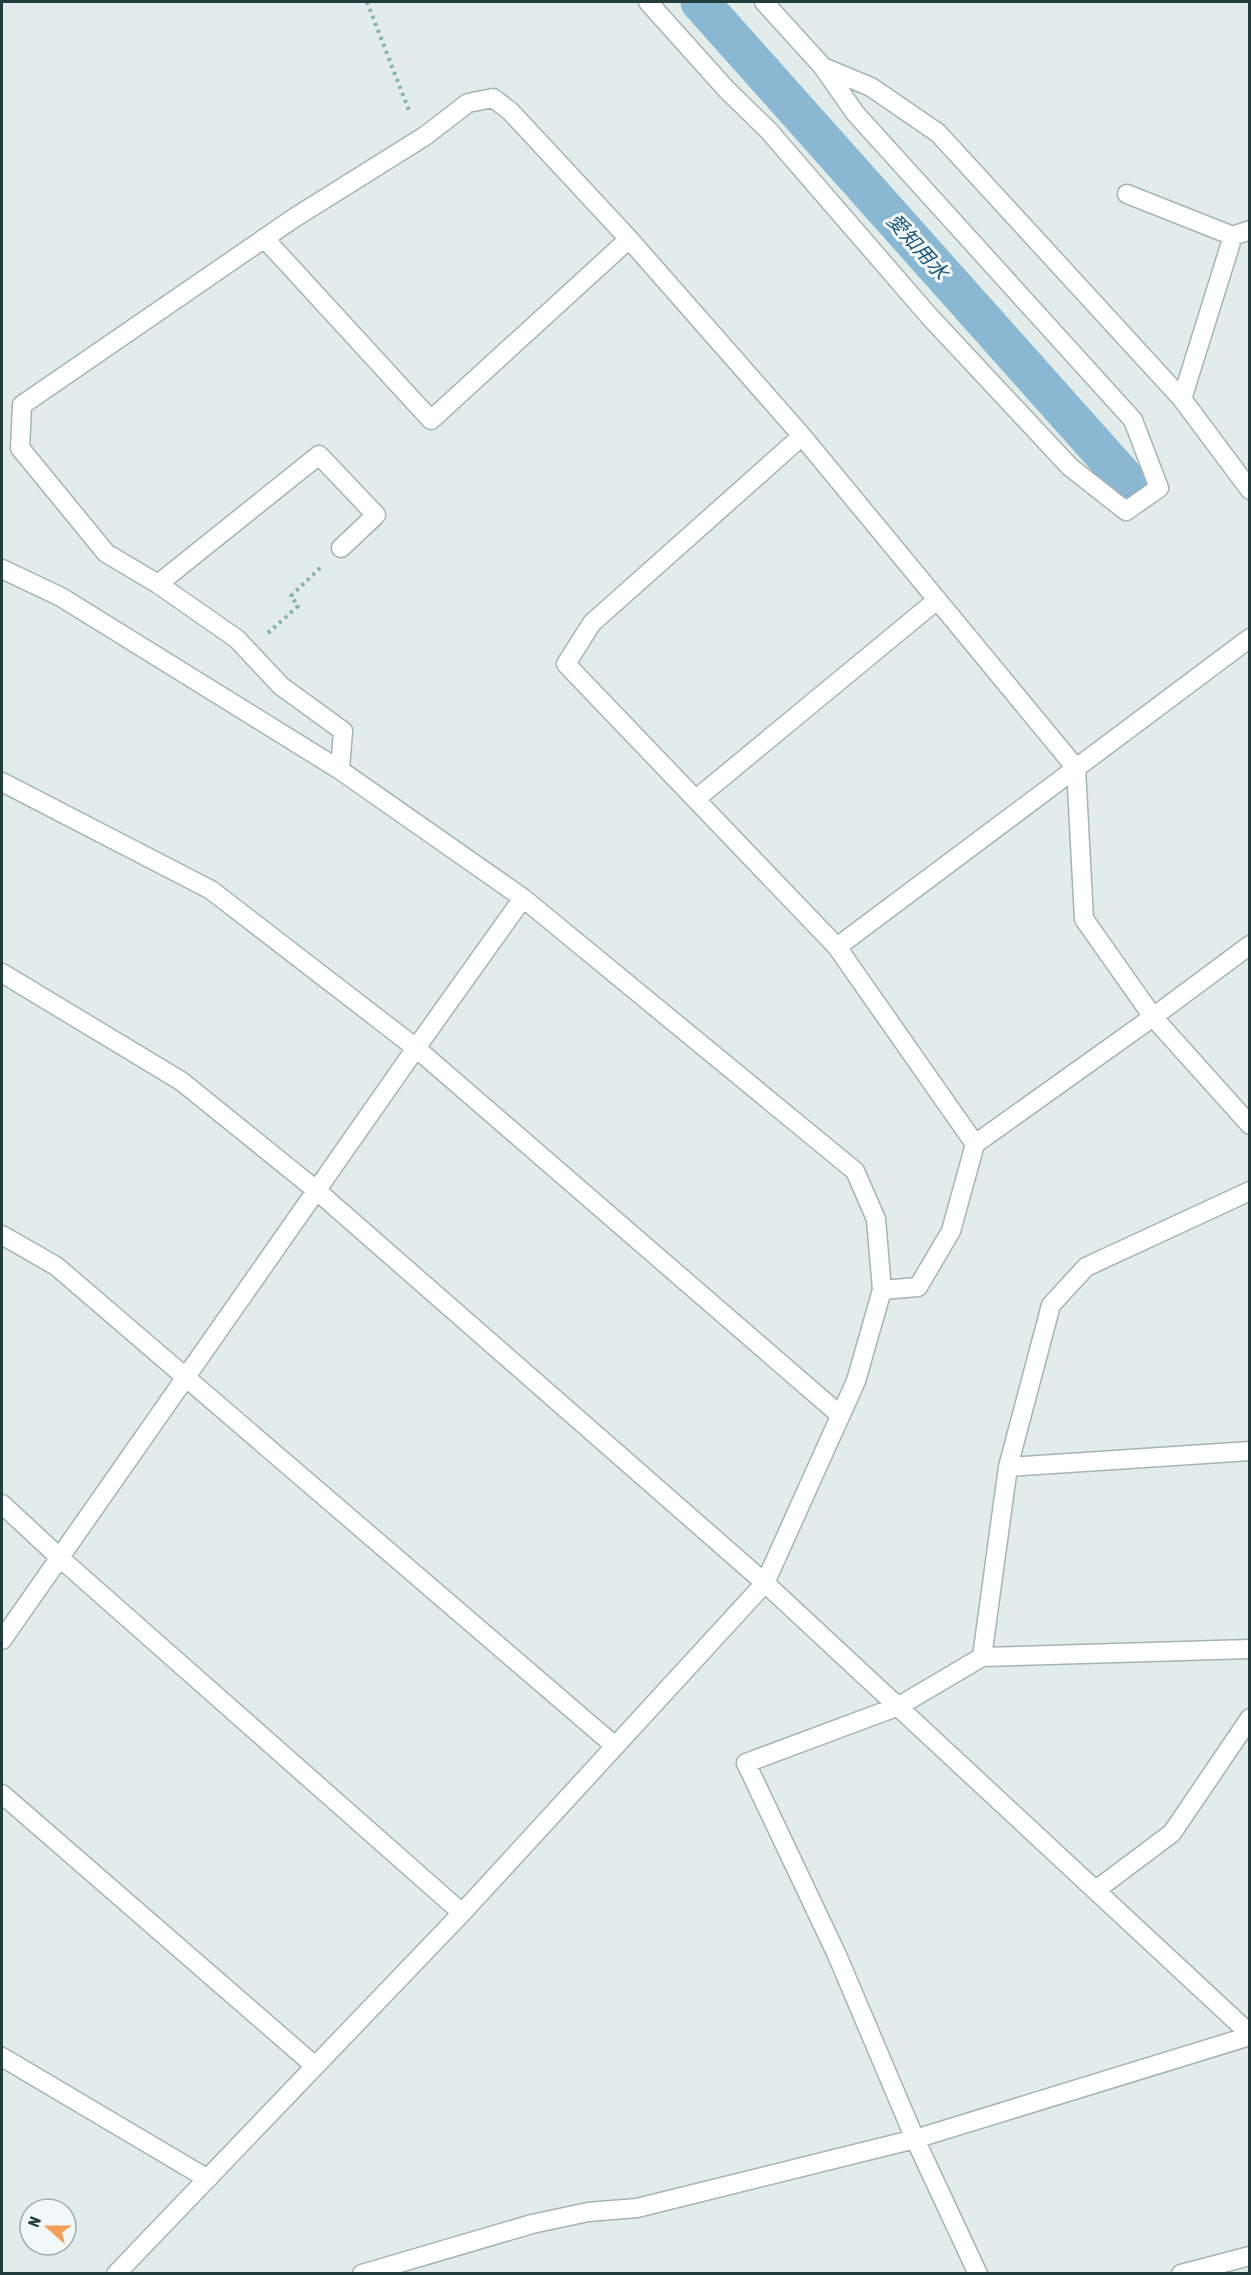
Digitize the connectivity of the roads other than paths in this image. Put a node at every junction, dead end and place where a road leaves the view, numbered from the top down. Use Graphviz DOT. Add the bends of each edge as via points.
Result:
graph roads {
  1 [pos="648,2"];
  2 [pos="764,2"];
  3 [pos="823,68"];
  4 [pos="1127,194"];
  5 [pos="1241,233"];
  6 [pos="265,239"];
  7 [pos="629,239"];
  8 [pos="1182,399"];
  9 [pos="802,436"];
  10 [pos="1250,490"];
  11 [pos="341,548"];
  12 [pos="2,569"];
  13 [pos="158,584"];
  14 [pos="937,600"];
  15 [pos="1250,638"];
  16 [pos="1076,768"];
  17 [pos="340,770"];
  18 [pos="2,782"];
  19 [pos="696,799"];
  20 [pos="523,898"];
  21 [pos="1250,945"];
  22 [pos="837,947"];
  23 [pos="2,973"];
  24 [pos="1153,1017"];
  25 [pos="416,1048"];
  26 [pos="1250,1125"];
  27 [pos="975,1144"];
  28 [pos="316,1190"];
  29 [pos="1250,1191"];
  30 [pos="2,1235"];
  31 [pos="882,1290"];
  32 [pos="185,1377"];
  33 [pos="840,1415"];
  34 [pos="1250,1451"];
  35 [pos="1008,1467"];
  36 [pos="2,1504"];
  37 [pos="60,1558"];
  38 [pos="765,1583"];
  39 [pos="2,1640"];
  40 [pos="1250,1649"];
  41 [pos="982,1657"];
  42 [pos="899,1706"];
  43 [pos="1250,1718"];
  44 [pos="615,1746"];
  45 [pos="2,1794"];
  46 [pos="1096,1890"];
  47 [pos="462,1912"];
  48 [pos="1250,2035"];
  49 [pos="2,2057"];
  50 [pos="315,2066"];
  51 [pos="915,2139"];
  52 [pos="207,2179"];
  53 [pos="1250,2256"];
  54 [pos="116,2274"];
  55 [pos="362,2274"];
  56 [pos="978,2274"];
  57 [pos="1181,2274"];
  1 -- 3 [label="street" via="1070,467 1126,511 1159,488 1133,420 855,114"];
  2 -- 3 [label="street"];
  3 -- 8 [label="street" via="871,87 938,133"];
  4 -- 5 [label="street"];
  5 -- 8 [label="street"];
  6 -- 7 [label="street" via="425,136 468,103 493,98 510,111"];
  6 -- 7 [label="street" via="431,420"];
  6 -- 13 [label="street" via="22,405 20,448 106,553"];
  7 -- 9 [label="street"];
  8 -- 10 [label="street"];
  9 -- 14 [label="street"];
  9 -- 19 [label="street" via="592,623 566,664"];
  11 -- 13 [label="street" via="376,515 319,455"];
  12 -- 17 [label="street" via="60,597"];
  13 -- 17 [label="street" via="237,639 281,686 343,731"];
  14 -- 16 [label="street"];
  14 -- 19 [label="street"];
  15 -- 16 [label="street"];
  16 -- 22 [label="street"];
  16 -- 24 [label="street" via="1084,919"];
  17 -- 20 [label="street"];
  18 -- 25 [label="street" via="211,890"];
  19 -- 22 [label="street"];
  20 -- 25 [label="street"];
  20 -- 31 [label="street" via="855,1171 876,1219"];
  21 -- 24 [label="street"];
  22 -- 27 [label="street"];
  23 -- 28 [label="street" via="181,1081"];
  24 -- 26 [label="street"];
  24 -- 27 [label="street"];
  25 -- 28 [label="street"];
  25 -- 33 [label="street"];
  27 -- 31 [label="street" via="951,1231 918,1287"];
  28 -- 32 [label="street"];
  28 -- 38 [label="street"];
  29 -- 35 [label="street" via="1086,1267 1051,1305"];
  30 -- 32 [label="street" via="56,1266"];
  31 -- 33 [label="street" via="856,1381"];
  32 -- 37 [label="street"];
  32 -- 44 [label="street"];
  33 -- 38 [label="street"];
  34 -- 35 [label="street"];
  35 -- 41 [label="street"];
  36 -- 37 [label="street"];
  37 -- 39 [label="street"];
  37 -- 47 [label="street"];
  38 -- 42 [label="street"];
  38 -- 44 [label="street"];
  40 -- 41 [label="street"];
  41 -- 42 [label="street"];
  42 -- 46 [label="street"];
  42 -- 51 [label="street" via="746,1763 837,1955"];
  43 -- 46 [label="street" via="1172,1833"];
  44 -- 47 [label="street"];
  45 -- 50 [label="street"];
  46 -- 48 [label="street"];
  47 -- 50 [label="street"];
  48 -- 51 [label="street"];
  49 -- 52 [label="street"];
  50 -- 52 [label="street"];
  51 -- 55 [label="street" via="637,2208 588,2212 532,2224"];
  51 -- 56 [label="street"];
  52 -- 54 [label="street"];
  53 -- 57 [label="street"];
}
